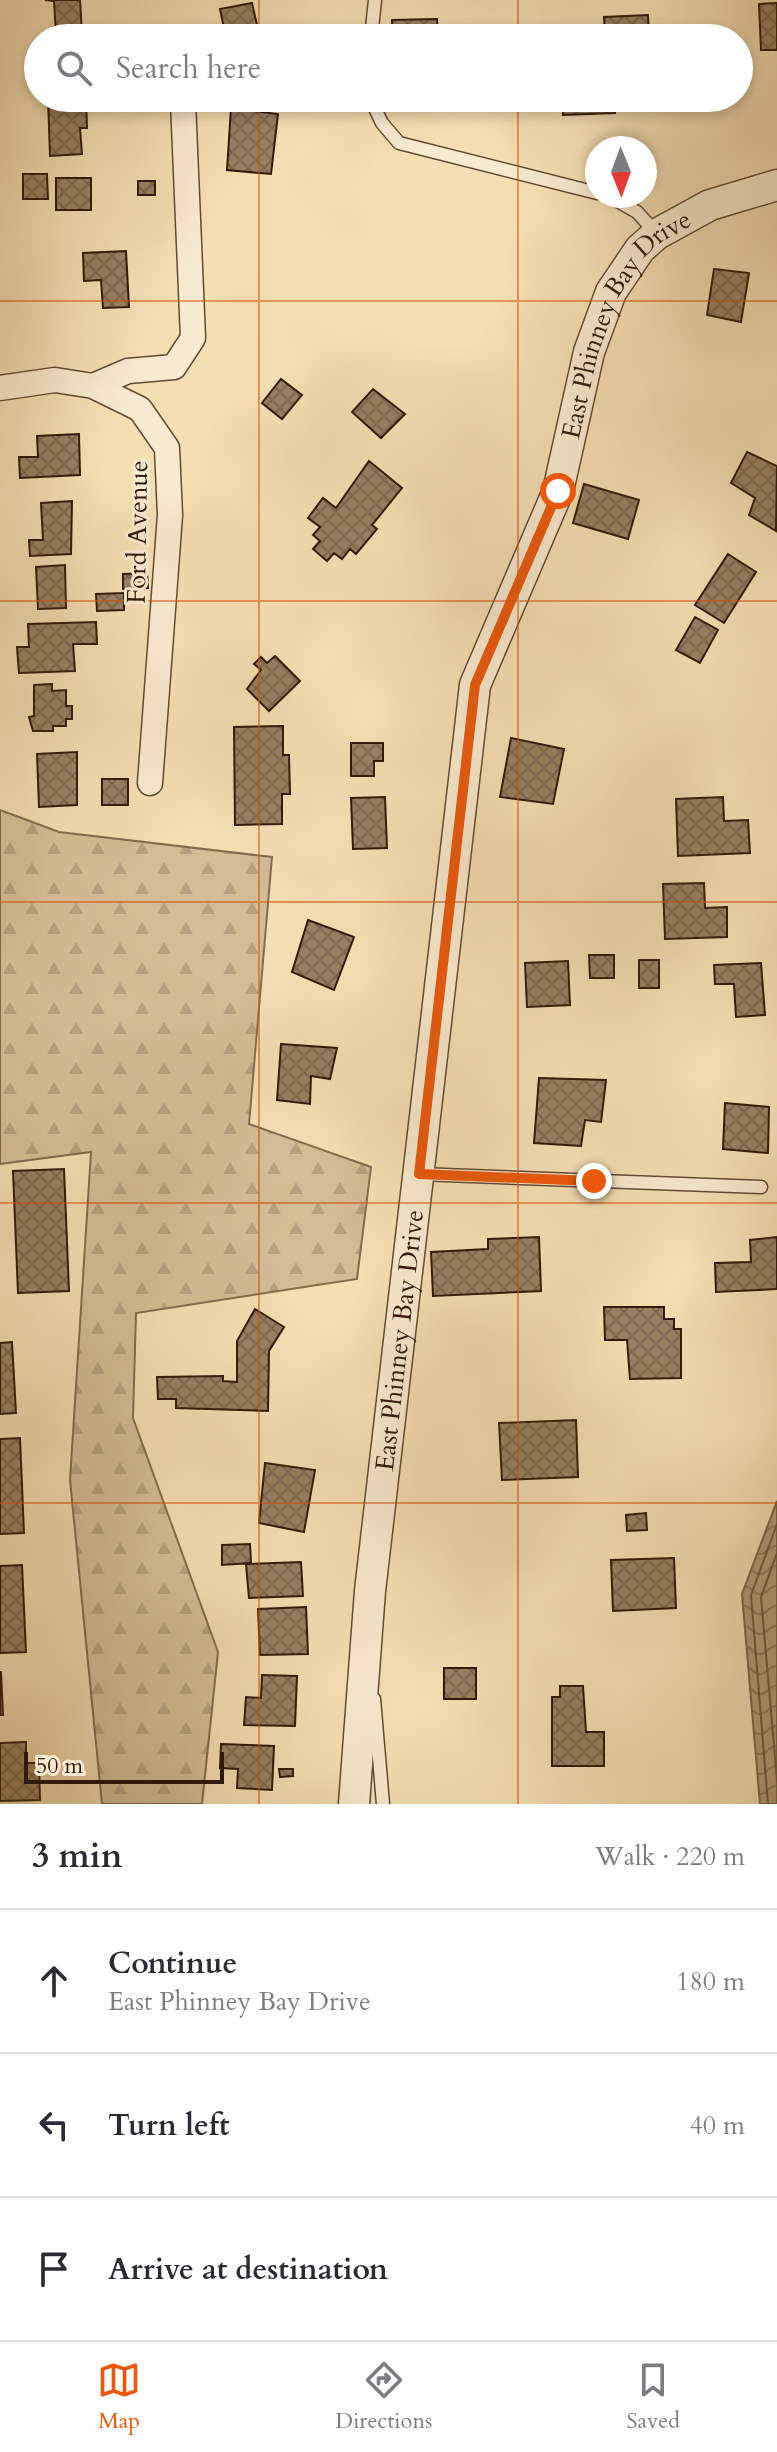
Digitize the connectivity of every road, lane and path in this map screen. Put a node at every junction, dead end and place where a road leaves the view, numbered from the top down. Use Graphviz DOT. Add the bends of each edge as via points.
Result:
graph roads {
  1 [pos="375,0"];
  2 [pos="372,24"];
  3 [pos="183,112"];
  4 [pos="377,112"];
  5 [pos="777,185"];
  6 [pos="585,190"];
  7 [pos="631,208"];
  8 [pos="657,234"];
  9 [pos="93,386"];
  10 [pos="0,388"];
  11 [pos="150,783"];
  12 [pos="419,1174"];
  13 [pos="761,1187"];
  14 [pos="362,1671"];
  15 [pos="354,1804"];
  16 [pos="383,1804"];
  1 -- 2 [label="lane"];
  3 -- 9 [label="street" via="193,338 174,367 128,371"];
  4 -- 6 [label="lane" via="399,143"];
  5 -- 8 [label="street, East Phinney Bay Drive" via="729,197"];
  7 -- 8 [label="lane"];
  8 -- 12 [label="street, East Phinney Bay Drive" via="611,292 589,352 558,491 475,685"];
  9 -- 10 [label="street" via="55,380"];
  9 -- 11 [label="street, Ford Avenue" via="140,409 167,448 170,515"];
  12 -- 13 [label="lane"];
  12 -- 14 [label="street, East Phinney Bay Drive"];
  14 -- 15 [label="street, East Phinney Bay Drive"];
  14 -- 16 [label="lane" via="374,1691"];
}
